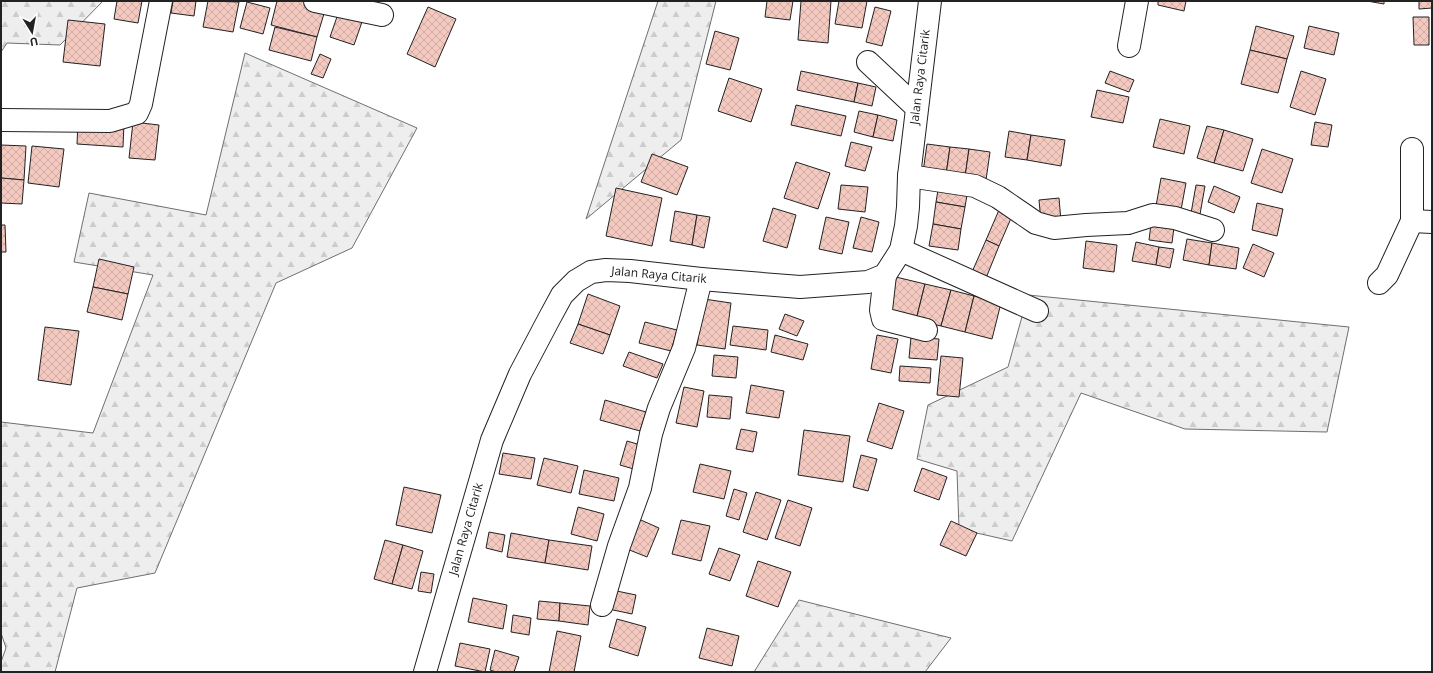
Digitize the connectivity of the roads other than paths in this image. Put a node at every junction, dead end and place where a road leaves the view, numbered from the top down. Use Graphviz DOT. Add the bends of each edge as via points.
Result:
graph roads {
  1 [pos="161,1"];
  2 [pos="315,1"];
  3 [pos="930,1"];
  4 [pos="1137,1"];
  5 [pos="382,15"];
  6 [pos="1129,46"];
  7 [pos="868,62"];
  8 [pos="916,107"];
  9 [pos="1,120"];
  10 [pos="1412,148"];
  11 [pos="909,176"];
  12 [pos="1422,222"];
  13 [pos="1213,230"];
  14 [pos="901,250"];
  15 [pos="886,275"];
  16 [pos="700,279"];
  17 [pos="1379,283"];
  18 [pos="1037,311"];
  19 [pos="926,330"];
  20 [pos="602,605"];
  21 [pos="425,672"];
  1 -- 9 [label="street" via="141,104 136,113 110,121"];
  2 -- 5 [label="street"];
  3 -- 8 [label="street, Jalan Raya Citarik"];
  4 -- 6 [label="street"];
  7 -- 8 [label="street"];
  8 -- 11 [label="street, Jalan Raya Citarik"];
  10 -- 12 [label="street"];
  11 -- 13 [label="street" via="975,186 1036,223 1054,228 1128,223 1153,215 1175,218"];
  11 -- 14 [label="street, Jalan Raya Citarik" via="908,207"];
  12 -- 17 [label="street"];
  14 -- 15 [label="street, Jalan Raya Citarik"];
  14 -- 18 [label="street"];
  15 -- 16 [label="street, Jalan Raya Citarik" via="868,282 800,287"];
  15 -- 19 [label="street" via="881,310 883,320"];
  16 -- 20 [label="street" via="684,348 659,408 640,488 619,546"];
  16 -- 21 [label="street, Jalan Raya Citarik" via="606,270 591,272 576,281 562,295 520,374 492,440"];
}
